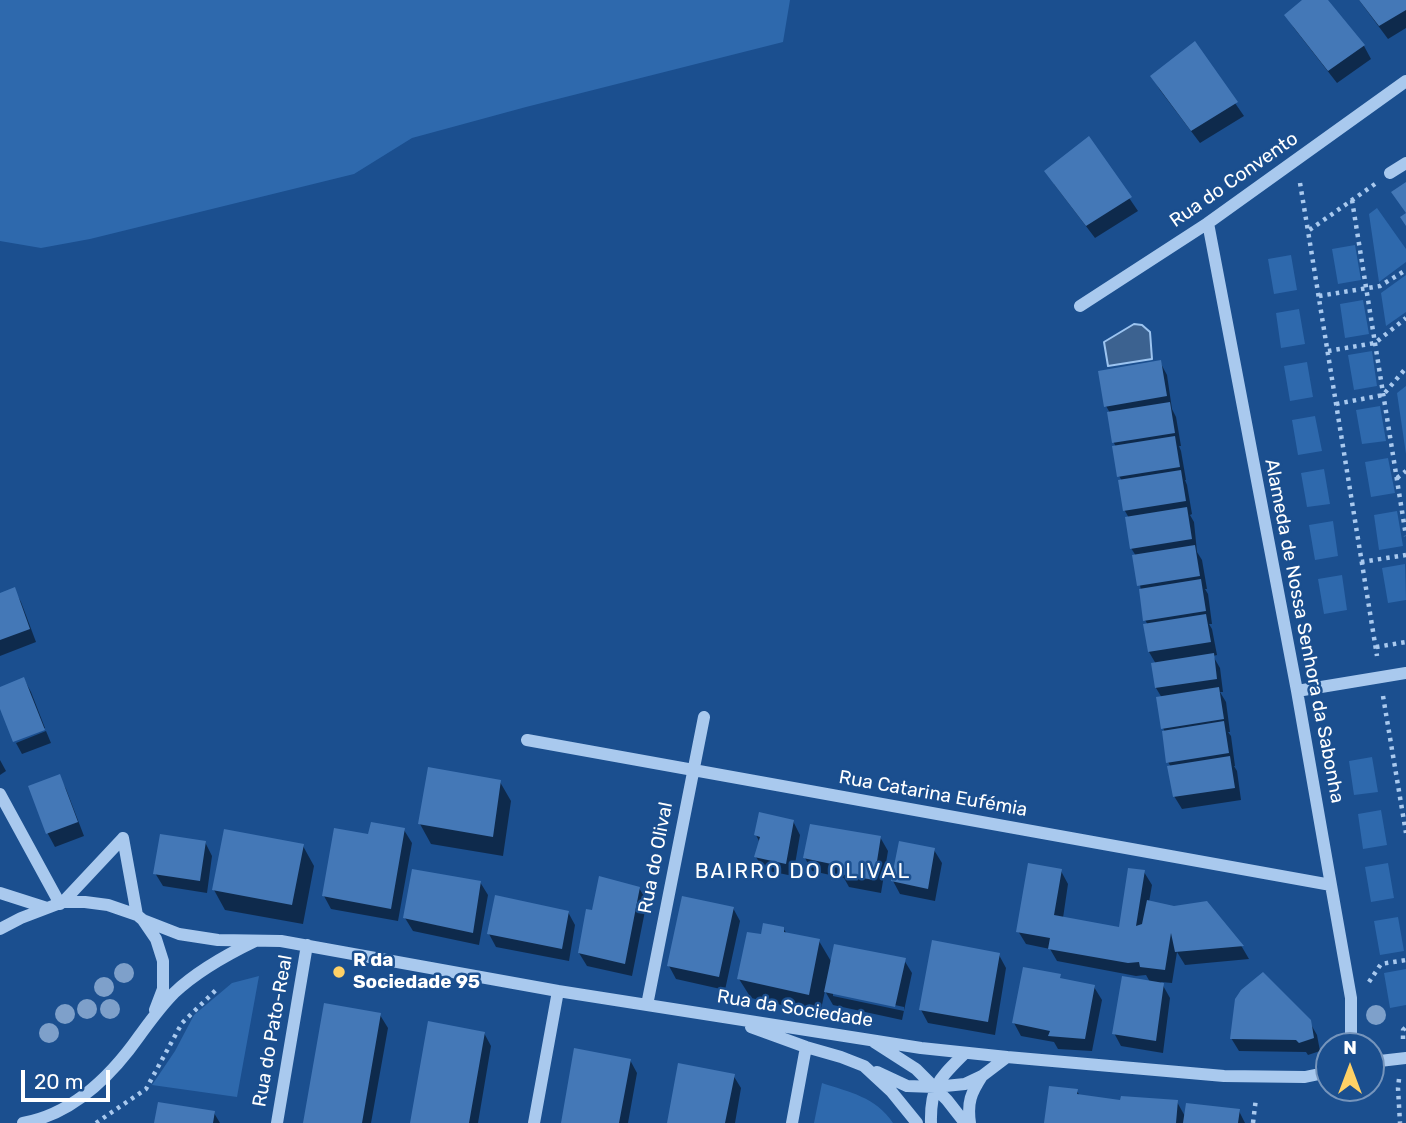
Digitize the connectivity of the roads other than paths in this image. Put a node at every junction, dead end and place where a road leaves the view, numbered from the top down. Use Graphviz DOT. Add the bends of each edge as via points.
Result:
graph roads {
  1 [pos="1406,81"];
  2 [pos="1406,163"];
  3 [pos="1390,173"];
  4 [pos="1208,223"];
  5 [pos="1080,306"];
  6 [pos="1406,673"];
  7 [pos="1297,691"];
  8 [pos="704,717"];
  9 [pos="527,740"];
  10 [pos="693,770"];
  11 [pos="0,794"];
  12 [pos="1331,885"];
  13 [pos="0,892"];
  14 [pos="62,903"];
  15 [pos="47,908"];
  16 [pos="140,917"];
  17 [pos="0,929"];
  18 [pos="258,940"];
  19 [pos="307,944"];
  20 [pos="558,991"];
  21 [pos="647,1005"];
  22 [pos="153,1017"];
  23 [pos="727,1018"];
  24 [pos="1351,1032"];
  25 [pos="871,1040"];
  26 [pos="806,1047"];
  27 [pos="965,1053"];
  28 [pos="1007,1057"];
  29 [pos="1404,1058"];
  30 [pos="1385,1060"];
  31 [pos="864,1066"];
  32 [pos="1315,1075"];
  33 [pos="982,1076"];
  34 [pos="935,1087"];
  35 [pos="30,1122"];
  36 [pos="277,1123"];
  37 [pos="534,1123"];
  38 [pos="792,1123"];
  39 [pos="917,1123"];
  40 [pos="931,1123"];
  41 [pos="967,1123"];
  1 -- 4 [label="street, Rua do Convento"];
  2 -- 3 [label="street"];
  4 -- 5 [label="street, Rua do Convento"];
  4 -- 7 [label="street, Alameda de Nossa Senhora da Sabonha"];
  6 -- 7 [label="street"];
  7 -- 12 [label="street, Alameda de Nossa Senhora da Sabonha"];
  8 -- 10 [label="street, Rua do Olival"];
  9 -- 10 [label="street, Rua Catarina Eufémia"];
  10 -- 12 [label="street, Rua Catarina Eufémia"];
  10 -- 21 [label="street, Rua do Olival"];
  11 -- 14 [label="street"];
  12 -- 24 [label="street, Alameda de Nossa Senhora da Sabonha" via="1349,990"];
  13 -- 15 [label="street"];
  14 -- 15 [label="street"];
  14 -- 16 [label="street, Rua da Sociedade" via="108,905"];
  14 -- 16 [label="street" via="123,838"];
  15 -- 17 [label="street"];
  16 -- 18 [label="street, Rua da Sociedade" via="179,934"];
  16 -- 22 [label="street" via="156,939 163,961 163,989"];
  18 -- 19 [label="street, Rua da Sociedade"];
  18 -- 22 [label="street" via="201,971"];
  19 -- 20 [label="street, Rua da Sociedade"];
  19 -- 36 [label="street, Rua do Pato-Real"];
  20 -- 21 [label="street, Rua da Sociedade"];
  20 -- 37 [label="street"];
  21 -- 23 [label="street, Rua da Sociedade"];
  22 -- 35 [label="street" via="93,1088 67,1107"];
  23 -- 25 [label="street, Rua da Sociedade"];
  23 -- 26 [label="street"];
  25 -- 27 [label="street, Rua da Sociedade"];
  25 -- 34 [label="street"];
  26 -- 31 [label="street"];
  26 -- 38 [label="street"];
  27 -- 28 [label="street, Rua da Sociedade"];
  27 -- 34 [label="street"];
  28 -- 32 [label="street, Rua da Sociedade" via="1224,1076"];
  28 -- 33 [label="street"];
  29 -- 30 [label="street"];
  31 -- 34 [label="street" via="908,1086"];
  31 -- 39 [label="street"];
  33 -- 34 [label="street" via="965,1084"];
  33 -- 41 [label="street" via="971,1093"];
  34 -- 40 [label="street"];
  34 -- 41 [label="street"];
}
